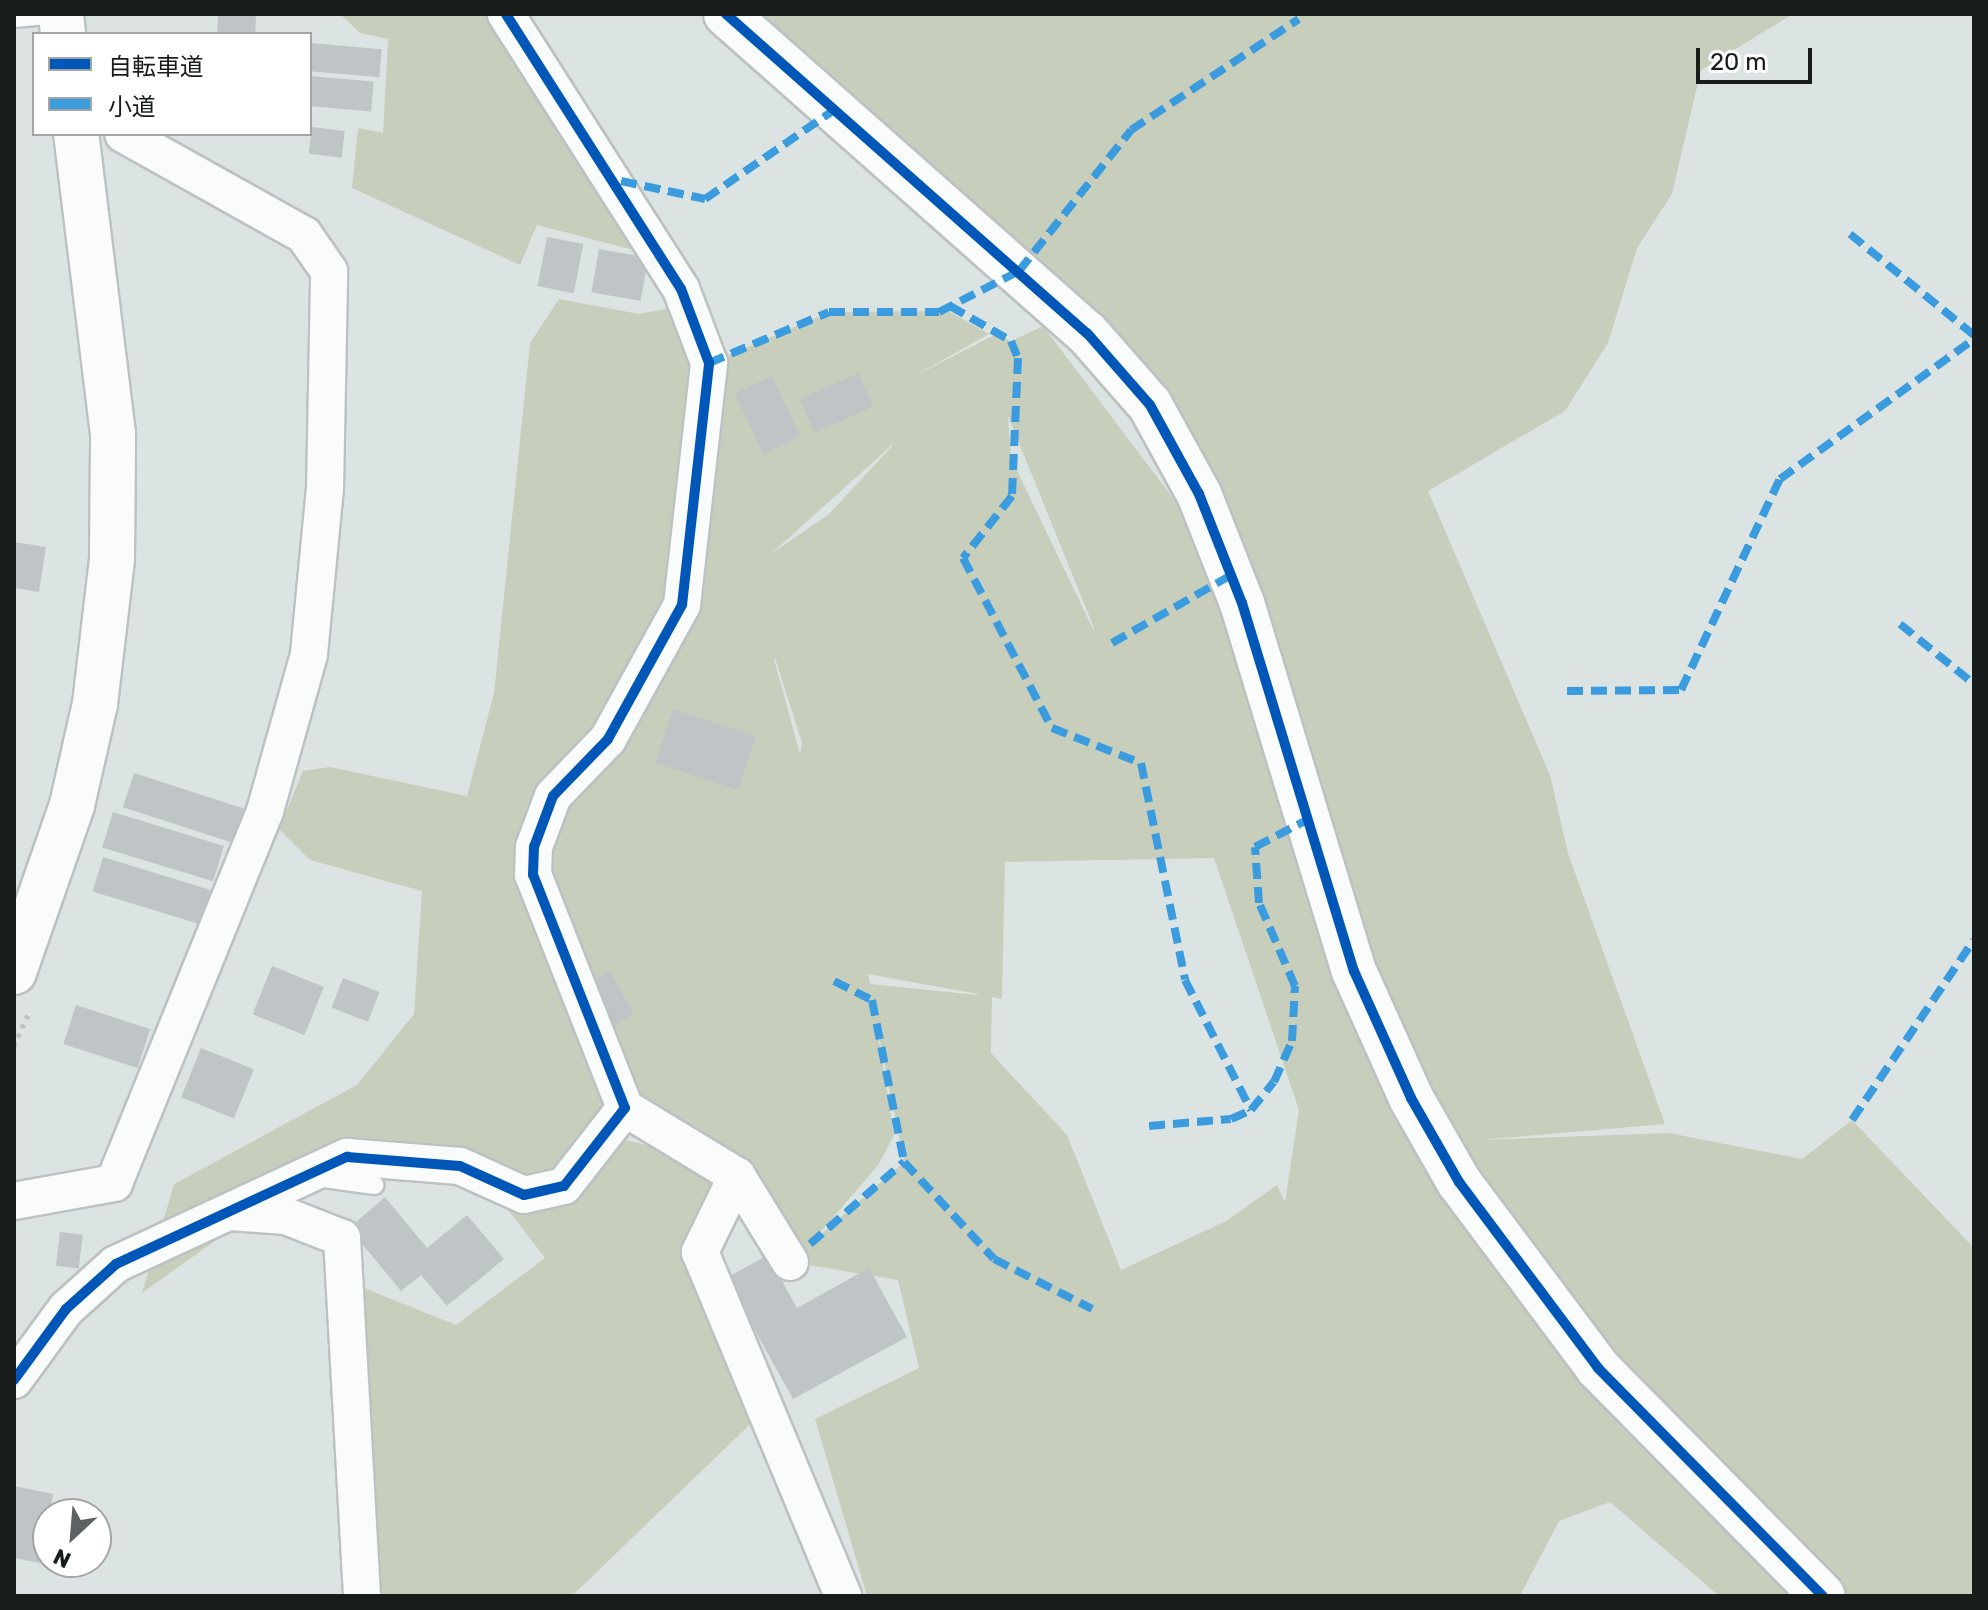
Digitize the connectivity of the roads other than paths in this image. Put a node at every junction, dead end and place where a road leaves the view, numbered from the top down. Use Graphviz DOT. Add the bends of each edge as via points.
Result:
graph roads {
  1 [pos="60,14"];
  2 [pos="506,14"];
  3 [pos="726,14"];
  4 [pos="14,18"];
  5 [pos="76,136"];
  6 [pos="127,136"];
  7 [pos="14,972"];
  8 [pos="625,1108"];
  9 [pos="306,1176"];
  10 [pos="737,1176"];
  11 [pos="374,1185"];
  12 [pos="14,1201"];
  13 [pos="228,1212"];
  14 [pos="790,1262"];
  15 [pos="14,1380"];
  16 [pos="362,1596"];
  17 [pos="843,1596"];
  18 [pos="1823,1596"];
  1 -- 4 [label="lane"];
  2 -- 8 [label="street" via="681,289 709,363 682,605 608,739 553,796 534,847 533,875"];
  3 -- 18 [label="street" via="1087,333 1150,405 1199,494 1242,603 1354,971 1459,1182 1598,1368"];
  5 -- 7 [label="street" via="113,434 112,559 95,704 72,805"];
  6 -- 12 [label="street" via="304,235 329,271 325,489 309,654 265,811 114,1183"];
  8 -- 9 [label="street" via="564,1186 524,1195 460,1166 405,1157 347,1157"];
  8 -- 10 [label="street"];
  9 -- 11 [label="lane"];
  9 -- 13 [label="street"];
  10 -- 14 [label="street"];
  10 -- 17 [label="street" via="700,1252"];
  13 -- 15 [label="street" via="116,1264 66,1309"];
  13 -- 16 [label="street" via="286,1216 342,1238"];
}
